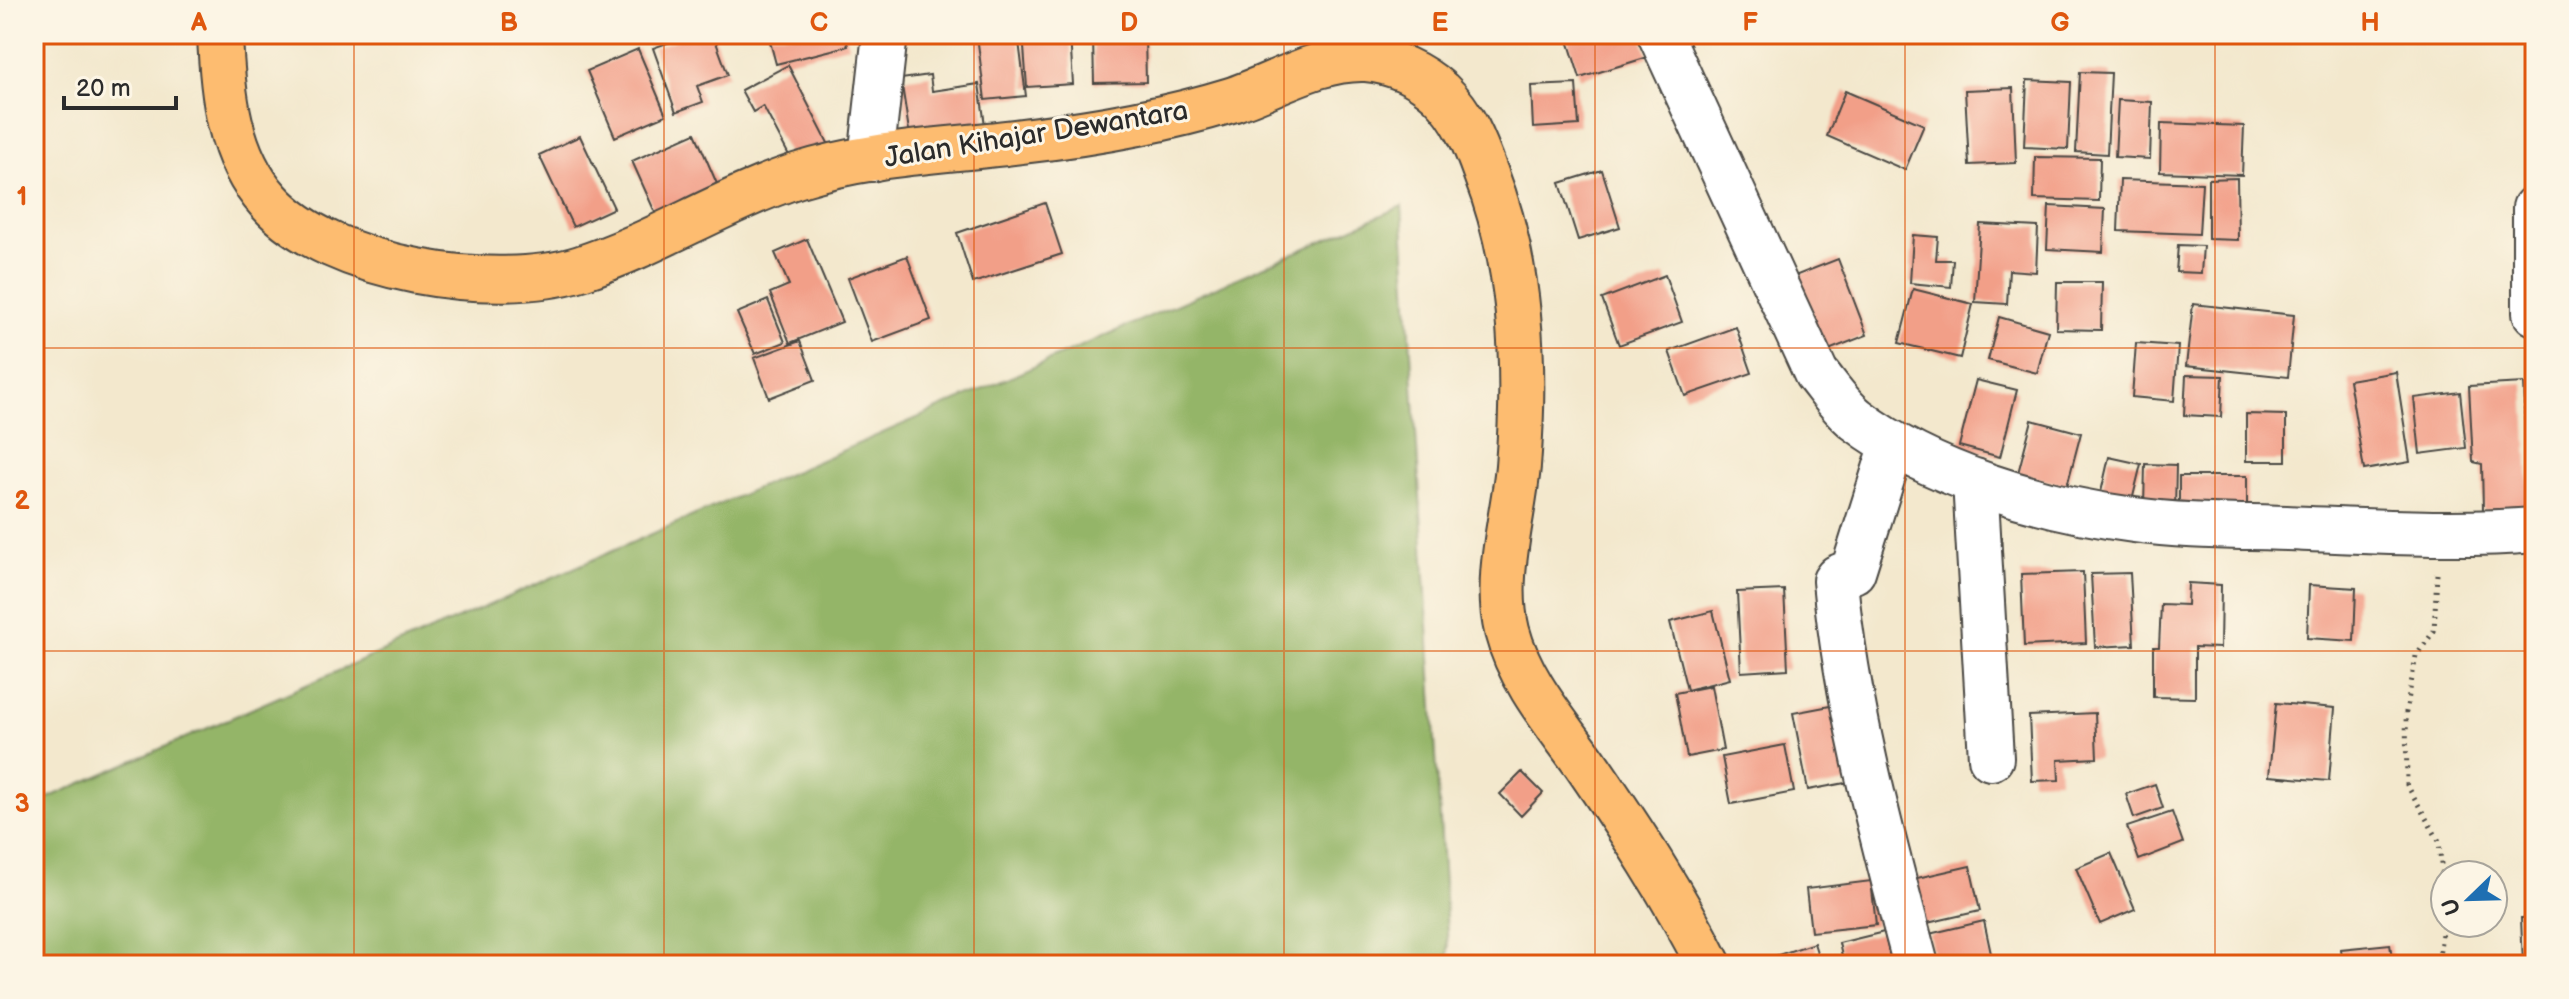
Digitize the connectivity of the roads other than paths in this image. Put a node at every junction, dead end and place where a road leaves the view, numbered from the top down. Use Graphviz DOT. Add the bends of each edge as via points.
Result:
graph roads {
  1 [pos="220,34"];
  2 [pos="885,34"];
  3 [pos="1660,34"];
  4 [pos="871,159"];
  5 [pos="2535,208"];
  6 [pos="2535,313"];
  7 [pos="1893,444"];
  8 [pos="1975,481"];
  9 [pos="2527,522"];
  10 [pos="1991,758"];
  11 [pos="1709,965"];
  12 [pos="1916,965"];
  1 -- 4 [label="main road, Jalan Kihajar Dewantara" via="222,85 233,134 269,202 301,228 339,247 379,263 441,275 539,279 583,267 801,174"];
  2 -- 4 [label="street"];
  3 -- 7 [label="street" via="1816,373 1847,410"];
  4 -- 11 [label="main road, Jalan Kihajar Dewantara" via="1145,121 1221,103 1328,63 1363,59 1399,65 1438,90 1466,123 1492,189 1517,304 1522,380 1503,592 1507,629 1535,694 1661,881"];
  5 -- 6 [label="street"];
  7 -- 8 [label="street"];
  7 -- 12 [label="street" via="1854,569 1835,581 1847,669"];
  8 -- 9 [label="street" via="2037,501 2132,520 2407,533 2463,532"];
  8 -- 10 [label="street"];
}
